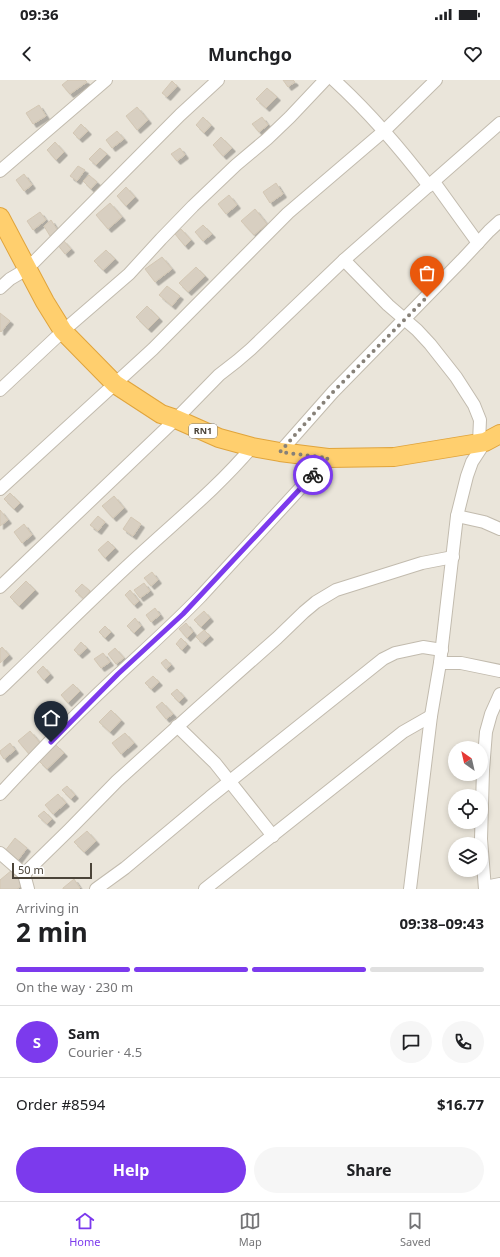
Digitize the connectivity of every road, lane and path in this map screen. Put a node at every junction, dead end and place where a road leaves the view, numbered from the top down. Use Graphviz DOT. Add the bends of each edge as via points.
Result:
graph roads {
  1 [pos="106,80"];
  2 [pos="218,80"];
  3 [pos="325,80"];
  4 [pos="334,80"];
  5 [pos="436,80"];
  6 [pos="500,123"];
  7 [pos="384,131"];
  8 [pos="0,171"];
  9 [pos="431,184"];
  10 [pos="0,217"];
  11 [pos="500,222"];
  12 [pos="478,243"];
  13 [pos="344,260"];
  14 [pos="27,269"];
  15 [pos="0,288"];
  16 [pos="404,320"];
  17 [pos="63,331"];
  18 [pos="115,384"];
  19 [pos="0,390"];
  20 [pos="176,419"];
  21 [pos="488,440"];
  22 [pos="252,447"];
  23 [pos="280,452"];
  24 [pos="328,458"];
  25 [pos="0,489"];
  26 [pos="457,516"];
  27 [pos="500,529"];
  28 [pos="453,557"];
  29 [pos="0,587"];
  30 [pos="442,650"];
  31 [pos="440,663"];
  32 [pos="500,672"];
  33 [pos="0,689"];
  34 [pos="500,694"];
  35 [pos="431,716"];
  36 [pos="177,726"];
  37 [pos="230,782"];
  38 [pos="0,794"];
  39 [pos="273,836"];
  40 [pos="0,853"];
  41 [pos="24,874"];
  42 [pos="500,884"];
  43 [pos="485,888"];
  44 [pos="28,889"];
  45 [pos="96,889"];
  46 [pos="205,889"];
  47 [pos="410,889"];
  1 -- 8 [label="street"];
  2 -- 14 [label="street"];
  3 -- 17 [label="street" via="279,128 193,206 129,274"];
  4 -- 7 [label="street"];
  5 -- 7 [label="street"];
  6 -- 9 [label="street"];
  7 -- 9 [label="street"];
  7 -- 18 [label="street" via="288,213"];
  9 -- 12 [label="street"];
  9 -- 13 [label="street"];
  10 -- 14 [label="highway, RN1"];
  11 -- 12 [label="street"];
  12 -- 16 [label="street"];
  13 -- 16 [label="street"];
  13 -- 20 [label="street" via="251,349 219,375"];
  14 -- 15 [label="street"];
  14 -- 17 [label="highway, RN1"];
  16 -- 21 [label="street" via="430,344 456,378 474,405"];
  16 -- 23 [label="street" via="333,392"];
  17 -- 18 [label="highway, RN1"];
  17 -- 19 [label="street"];
  18 -- 20 [label="highway, RN1" via="161,414"];
  18 -- 25 [label="street"];
  20 -- 22 [label="highway, RN1" via="219,438"];
  20 -- 29 [label="street"];
  21 -- 24 [label="highway, RN1" via="394,457"];
  21 -- 26 [label="street" via="472,462"];
  22 -- 23 [label="highway, RN1"];
  22 -- 33 [label="street" via="235,468"];
  23 -- 24 [label="highway, RN1"];
  24 -- 38 [label="street" via="202,596 92,700"];
  26 -- 27 [label="street" via="484,522"];
  26 -- 28 [label="street"];
  28 -- 30 [label="street"];
  28 -- 36 [label="street" via="336,590 316,602"];
  30 -- 31 [label="street"];
  30 -- 37 [label="street" via="423,647 395,653 383,659"];
  31 -- 32 [label="street" via="461,662"];
  31 -- 35 [label="street"];
  34 -- 43 [label="street" via="486,732 483,770 481,840"];
  35 -- 39 [label="street" via="403,732"];
  35 -- 47 [label="street"];
  36 -- 37 [label="street" via="215,763"];
  36 -- 41 [label="street" via="117,781"];
  37 -- 39 [label="street"];
  37 -- 45 [label="street"];
  39 -- 46 [label="street"];
  40 -- 41 [label="street"];
  41 -- 44 [label="street"];
  42 -- 43 [label="street"];
}
